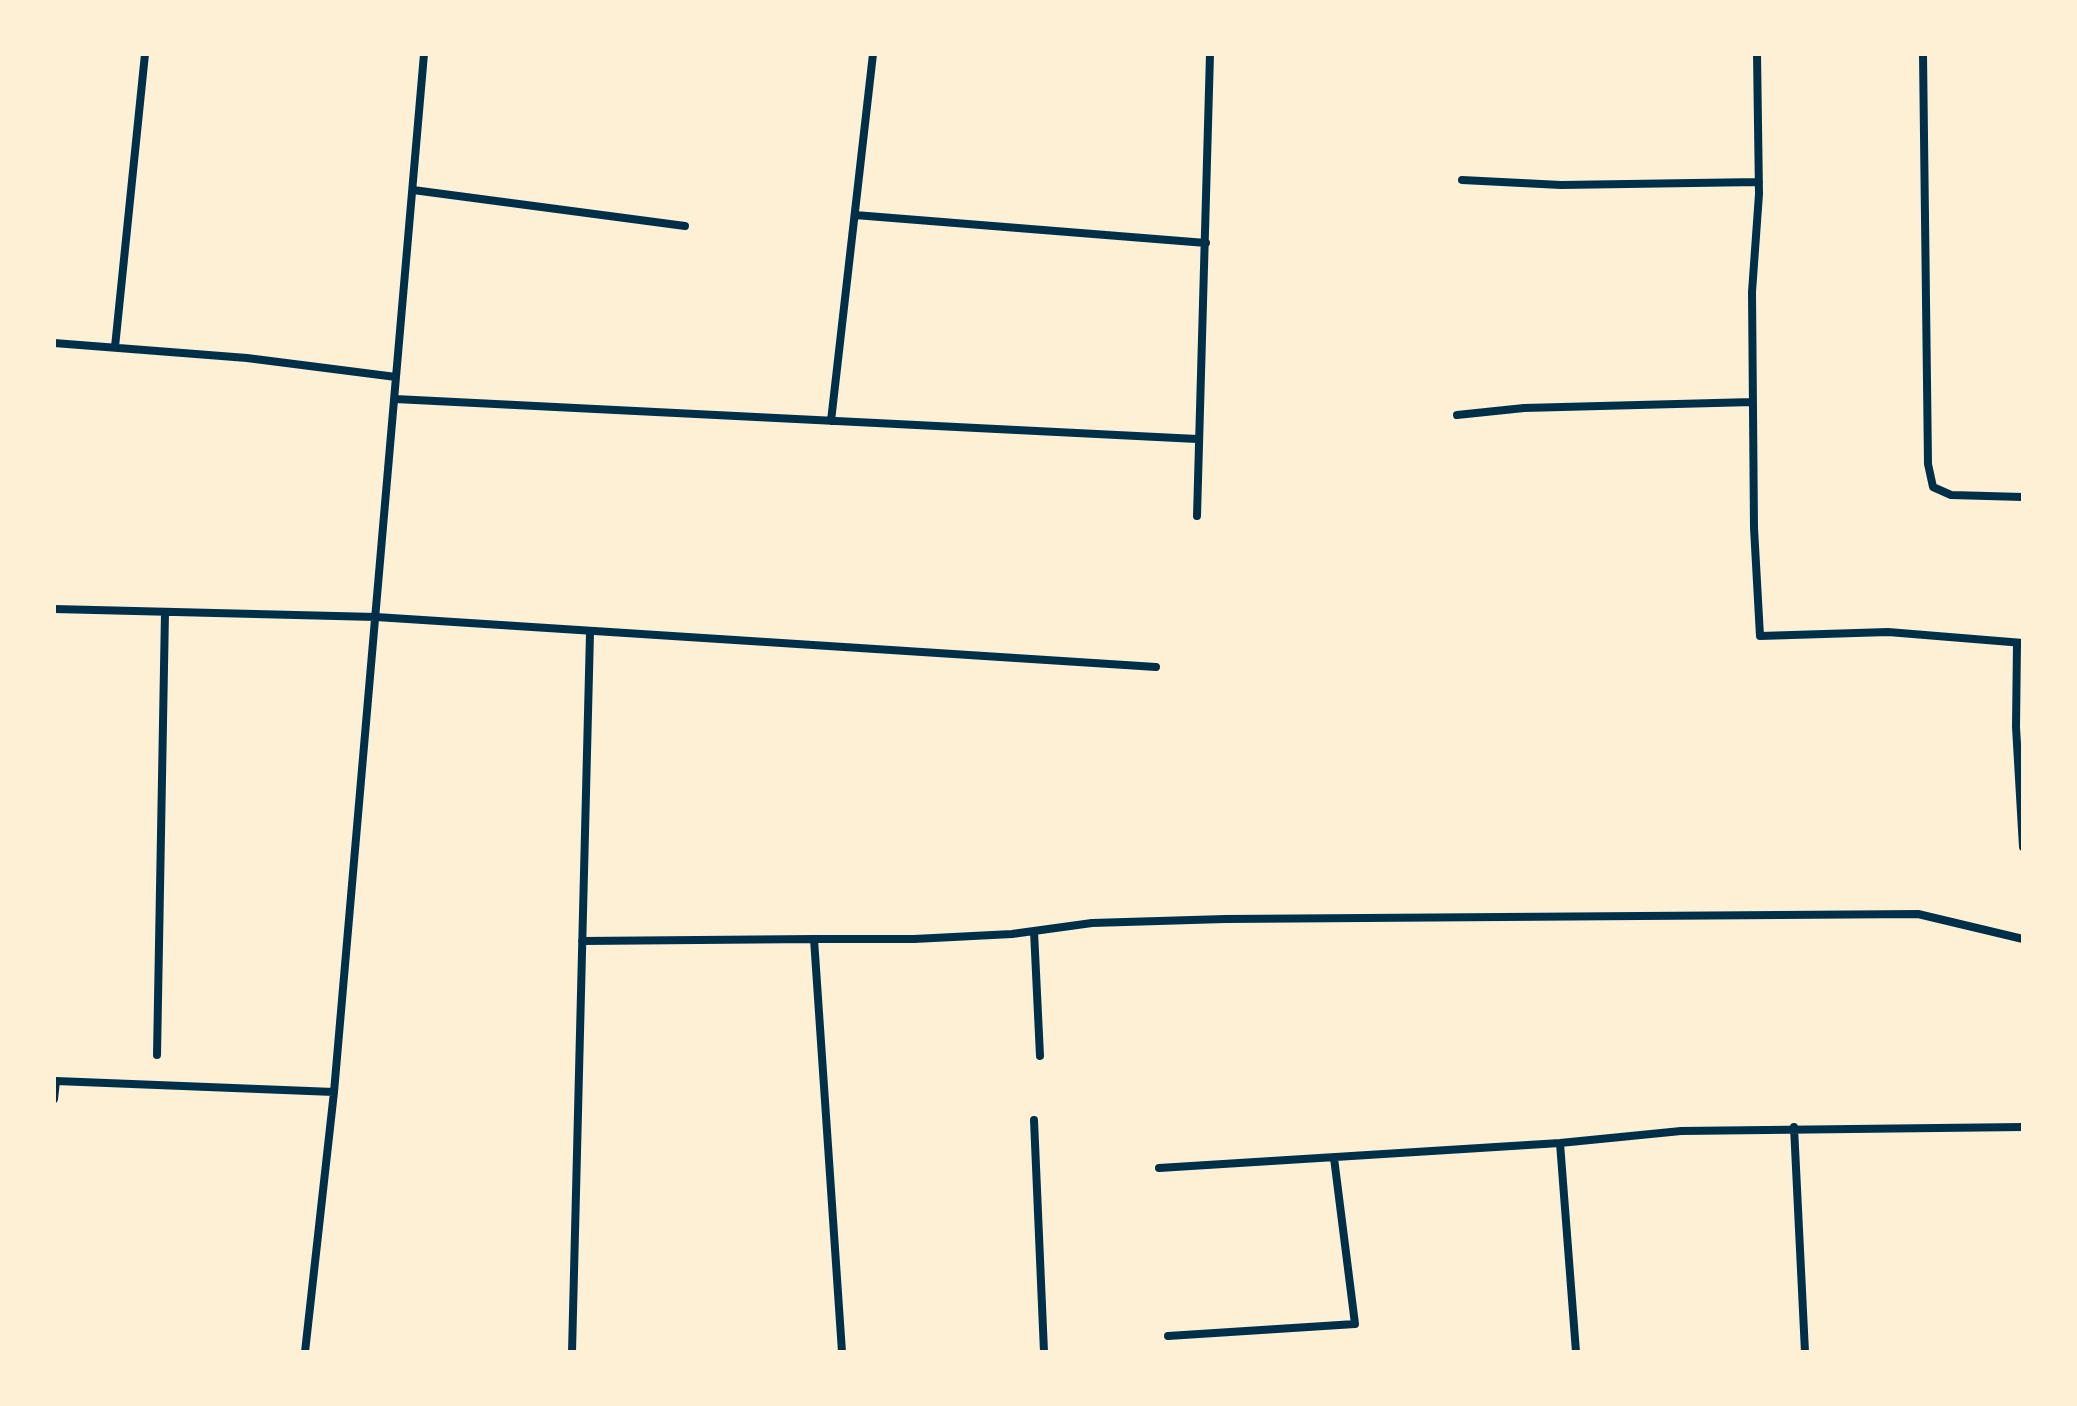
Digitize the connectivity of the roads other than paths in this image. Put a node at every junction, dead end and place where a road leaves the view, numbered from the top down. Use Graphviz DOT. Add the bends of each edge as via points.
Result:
graph roads {
  1 [pos="145,54"];
  2 [pos="424,54"];
  3 [pos="873,54"];
  4 [pos="1210,54"];
  5 [pos="1757,54"];
  6 [pos="1923,54"];
  7 [pos="1462,180"];
  8 [pos="1759,182"];
  9 [pos="413,190"];
  10 [pos="855,215"];
  11 [pos="685,226"];
  12 [pos="1206,243"];
  13 [pos="54,343"];
  14 [pos="115,347"];
  15 [pos="396,377"];
  16 [pos="395,399"];
  17 [pos="1753,402"];
  18 [pos="1457,415"];
  19 [pos="831,421"];
  20 [pos="1197,439"];
  21 [pos="2023,497"];
  22 [pos="1197,516"];
  23 [pos="54,609"];
  24 [pos="165,612"];
  25 [pos="376,617"];
  26 [pos="590,633"];
  27 [pos="2020,643"];
  28 [pos="1156,667"];
  29 [pos="2023,847"];
  30 [pos="1034,931"];
  31 [pos="814,939"];
  32 [pos="2023,939"];
  33 [pos="582,941"];
  34 [pos="157,1055"];
  35 [pos="1040,1056"];
  36 [pos="334,1092"];
  37 [pos="54,1099"];
  38 [pos="1034,1120"];
  39 [pos="1794,1127"];
  40 [pos="2023,1127"];
  41 [pos="1560,1143"];
  42 [pos="1334,1158"];
  43 [pos="1159,1168"];
  44 [pos="1168,1336"];
  45 [pos="305,1352"];
  46 [pos="572,1352"];
  47 [pos="842,1352"];
  48 [pos="1044,1352"];
  49 [pos="1576,1352"];
  50 [pos="1805,1352"];
  1 -- 14 [label="street"];
  2 -- 9 [label="street"];
  3 -- 10 [label="street"];
  4 -- 12 [label="street"];
  5 -- 8 [label="street"];
  6 -- 21 [label="street" via="1928,464 1933,487 1951,495"];
  7 -- 8 [label="street" via="1561,185"];
  8 -- 17 [label="street"];
  9 -- 11 [label="street"];
  9 -- 15 [label="street"];
  10 -- 12 [label="street"];
  10 -- 19 [label="street"];
  12 -- 20 [label="street"];
  13 -- 14 [label="street"];
  14 -- 15 [label="street"];
  15 -- 16 [label="street"];
  16 -- 19 [label="street"];
  16 -- 25 [label="street"];
  17 -- 18 [label="street" via="1524,408"];
  17 -- 27 [label="street" via="1760,636 1888,632"];
  19 -- 20 [label="street"];
  20 -- 22 [label="street"];
  23 -- 24 [label="street"];
  24 -- 25 [label="street"];
  24 -- 34 [label="street"];
  25 -- 26 [label="street"];
  25 -- 36 [label="street"];
  26 -- 28 [label="street"];
  26 -- 33 [label="street"];
  27 -- 29 [label="street" via="2016,727"];
  30 -- 31 [label="street"];
  30 -- 32 [label="street" via="1092,923 1225,919 1918,914"];
  30 -- 35 [label="street"];
  31 -- 33 [label="street"];
  31 -- 47 [label="street"];
  33 -- 46 [label="street"];
  36 -- 37 [label="street" via="56,1081"];
  36 -- 45 [label="street"];
  38 -- 48 [label="street"];
  39 -- 40 [label="street"];
  39 -- 41 [label="street"];
  39 -- 50 [label="street"];
  41 -- 42 [label="street"];
  41 -- 49 [label="street"];
  42 -- 43 [label="street"];
  42 -- 44 [label="street" via="1355,1324"];
}
